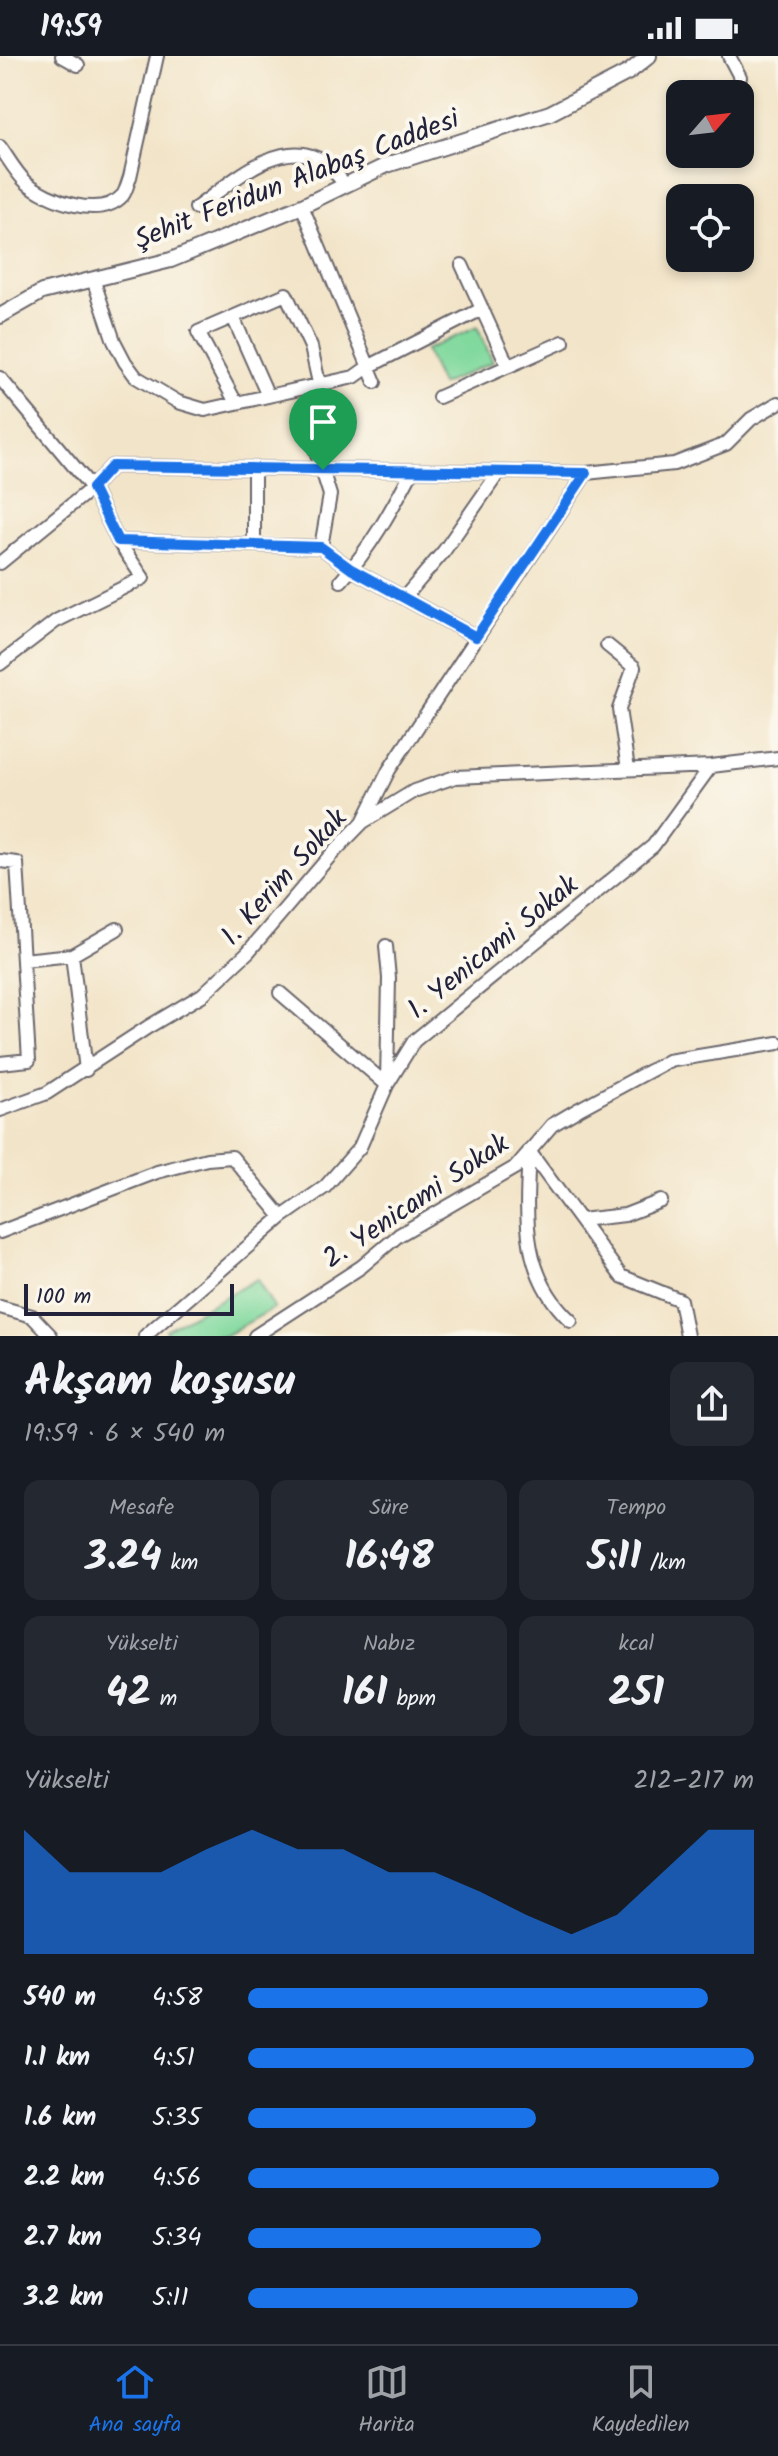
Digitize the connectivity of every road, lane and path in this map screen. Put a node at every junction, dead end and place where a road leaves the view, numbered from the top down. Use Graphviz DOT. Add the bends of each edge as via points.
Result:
graph roads {
  1 [pos="62,56"];
  2 [pos="157,56"];
  3 [pos="649,56"];
  4 [pos="729,56"];
  5 [pos="78,65"];
  6 [pos="740,77"];
  7 [pos="0,147"];
  8 [pos="346,185"];
  9 [pos="302,206"];
  10 [pos="196,208"];
  11 [pos="462,265"];
  12 [pos="93,279"];
  13 [pos="482,309"];
  14 [pos="0,316"];
  15 [pos="233,317"];
  16 [pos="563,342"];
  17 [pos="508,366"];
  18 [pos="368,367"];
  19 [pos="0,378"];
  20 [pos="375,382"];
  21 [pos="319,383"];
  22 [pos="268,396"];
  23 [pos="439,397"];
  24 [pos="236,403"];
  25 [pos="778,403"];
  26 [pos="254,469"];
  27 [pos="323,470"];
  28 [pos="412,471"];
  29 [pos="499,472"];
  30 [pos="586,473"];
  31 [pos="92,488"];
  32 [pos="118,541"];
  33 [pos="254,543"];
  34 [pos="321,547"];
  35 [pos="0,563"];
  36 [pos="351,569"];
  37 [pos="341,581"];
  38 [pos="404,598"];
  39 [pos="476,637"];
  40 [pos="607,645"];
  41 [pos="0,664"];
  42 [pos="778,758"];
  43 [pos="711,766"];
  44 [pos="628,769"];
  45 [pos="363,822"];
  46 [pos="0,861"];
  47 [pos="117,929"];
  48 [pos="386,946"];
  49 [pos="72,955"];
  50 [pos="23,960"];
  51 [pos="280,993"];
  52 [pos="778,1043"];
  53 [pos="0,1063"];
  54 [pos="86,1070"];
  55 [pos="387,1085"];
  56 [pos="0,1110"];
  57 [pos="529,1151"];
  58 [pos="661,1201"];
  59 [pos="282,1217"];
  60 [pos="580,1220"];
  61 [pos="0,1232"];
  62 [pos="0,1307"];
  63 [pos="571,1321"];
  64 [pos="48,1333"];
  65 [pos="145,1336"];
  66 [pos="255,1336"];
  67 [pos="687,1336"];
  1 -- 5 [label="street"];
  2 -- 7 [label="street" via="130,177 123,195 108,204 83,208 49,194 27,182"];
  3 -- 8 [label="street, Şehit Feridun Alabaş Caddesi" via="550,113 387,165"];
  4 -- 6 [label="street"];
  8 -- 9 [label="street, Şehit Feridun Alabaş Caddesi"];
  8 -- 10 [label="street" via="324,162 286,154 265,161"];
  9 -- 12 [label="street, Şehit Feridun Alabaş Caddesi" via="171,260"];
  9 -- 18 [label="street"];
  11 -- 13 [label="street"];
  12 -- 14 [label="street, Şehit Feridun Alabaş Caddesi" via="42,292"];
  12 -- 24 [label="street" via="114,341 136,377 178,402 205,410"];
  13 -- 17 [label="street"];
  13 -- 18 [label="street"];
  15 -- 21 [label="street" via="286,294 311,347"];
  15 -- 22 [label="street"];
  15 -- 24 [label="street" via="198,332"];
  16 -- 17 [label="street"];
  17 -- 23 [label="street"];
  18 -- 20 [label="street"];
  18 -- 21 [label="street" via="354,377"];
  19 -- 31 [label="street"];
  21 -- 22 [label="street"];
  21 -- 27 [label="street" via="312,438"];
  22 -- 24 [label="street"];
  25 -- 30 [label="street" via="751,419 726,444 674,464"];
  26 -- 27 [label="street"];
  26 -- 31 [label="street" via="112,466"];
  26 -- 33 [label="street"];
  27 -- 28 [label="street"];
  27 -- 34 [label="street" via="330,495"];
  28 -- 29 [label="street"];
  28 -- 36 [label="street" via="383,527"];
  29 -- 30 [label="street"];
  29 -- 38 [label="street"];
  30 -- 39 [label="street"];
  31 -- 32 [label="street"];
  31 -- 35 [label="street"];
  32 -- 33 [label="street"];
  32 -- 41 [label="street" via="143,578 56,621"];
  33 -- 34 [label="street"];
  34 -- 36 [label="street"];
  36 -- 37 [label="street"];
  36 -- 38 [label="street"];
  38 -- 39 [label="street"];
  39 -- 45 [label="street" via="389,770"];
  40 -- 44 [label="street" via="634,667 619,709"];
  42 -- 43 [label="street, 1. Kerim Sokak"];
  43 -- 44 [label="street, 1. Kerim Sokak"];
  43 -- 55 [label="street, 1. Yenicami Sokak" via="653,846 414,1041"];
  44 -- 45 [label="street, 1. Kerim Sokak" via="455,777 414,791"];
  45 -- 54 [label="street, 1. Kerim Sokak" via="248,952 202,995"];
  46 -- 50 [label="street" via="17,863"];
  47 -- 49 [label="street"];
  48 -- 55 [label="street"];
  49 -- 50 [label="street"];
  49 -- 54 [label="street"];
  50 -- 53 [label="street" via="29,1060"];
  51 -- 55 [label="street"];
  52 -- 57 [label="street, 2. Yenicami Sokak" via="668,1061 552,1125"];
  54 -- 56 [label="street, 1. Kerim Sokak" via="47,1093"];
  55 -- 59 [label="street, 1. Yenicami Sokak" via="360,1147 325,1187"];
  57 -- 60 [label="street"];
  57 -- 63 [label="street" via="526,1216 533,1263 554,1305"];
  57 -- 66 [label="street, 2. Yenicami Sokak" via="516,1167 399,1235 361,1267"];
  58 -- 60 [label="street" via="625,1215"];
  59 -- 61 [label="street" via="232,1157 157,1172"];
  59 -- 65 [label="street, 1. Yenicami Sokak"];
  60 -- 67 [label="street" via="621,1276 680,1300"];
  62 -- 64 [label="street" via="32,1316"];
}
